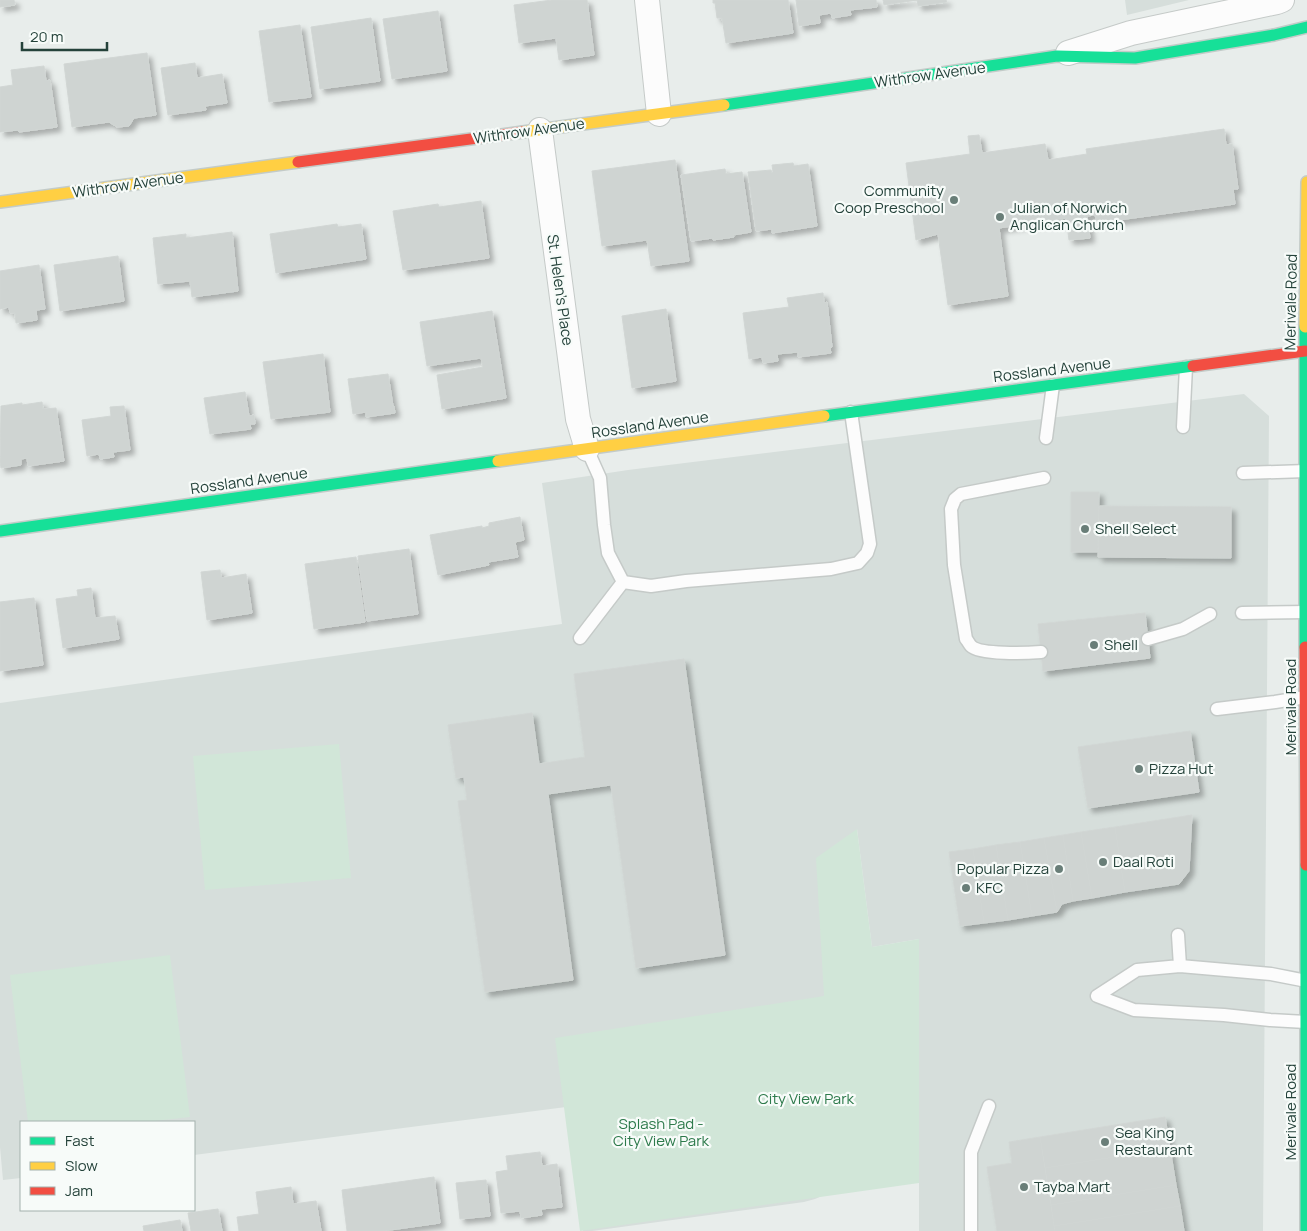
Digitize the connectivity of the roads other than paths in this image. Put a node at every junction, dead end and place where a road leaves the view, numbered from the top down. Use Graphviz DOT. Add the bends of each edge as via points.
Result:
graph roads {
  1 [pos="648,0"];
  2 [pos="1282,0"];
  3 [pos="1307,27"];
  4 [pos="1057,56"];
  5 [pos="659,114"];
  6 [pos="540,130"];
  7 [pos="1307,182"];
  8 [pos="0,202"];
  9 [pos="1305,351"];
  10 [pos="1186,368"];
  11 [pos="1053,385"];
  12 [pos="851,412"];
  13 [pos="1183,427"];
  14 [pos="1046,438"];
  15 [pos="587,449"];
  16 [pos="1306,471"];
  17 [pos="1243,473"];
  18 [pos="1044,478"];
  19 [pos="0,531"];
  20 [pos="623,582"];
  21 [pos="1306,612"];
  22 [pos="1242,613"];
  23 [pos="1210,614"];
  24 [pos="580,638"];
  25 [pos="1148,639"];
  26 [pos="1041,652"];
  27 [pos="1306,697"];
  28 [pos="1217,709"];
  29 [pos="1178,935"];
  30 [pos="1180,966"];
  31 [pos="1307,981"];
  32 [pos="1307,1022"];
  33 [pos="989,1106"];
  34 [pos="971,1231"];
  35 [pos="1306,1231"];
  1 -- 5 [label="street"];
  2 -- 4 [label="street, Withrow Avenue" via="1131,33"];
  3 -- 4 [label="street, Withrow Avenue" via="1135,58"];
  4 -- 5 [label="street, Withrow Avenue"];
  5 -- 6 [label="street, Withrow Avenue"];
  6 -- 8 [label="street, Withrow Avenue"];
  6 -- 15 [label="street, St. Helen's Place" via="578,419"];
  7 -- 9 [label="street, Merivale Road"];
  9 -- 10 [label="street, Rossland Avenue"];
  9 -- 16 [label="street, Merivale Road"];
  10 -- 11 [label="street, Rossland Avenue"];
  10 -- 13 [label="lane"];
  11 -- 12 [label="street, Rossland Avenue"];
  11 -- 14 [label="lane"];
  12 -- 15 [label="street, Rossland Avenue"];
  12 -- 20 [label="lane" via="870,544 858,563 831,569 650,586"];
  15 -- 19 [label="street, Rossland Avenue"];
  15 -- 20 [label="lane" via="600,478 608,553"];
  16 -- 17 [label="lane"];
  16 -- 21 [label="street, Merivale Road"];
  18 -- 26 [label="lane" via="961,494 951,509 954,565 966,639 980,651"];
  20 -- 24 [label="lane"];
  21 -- 22 [label="lane"];
  21 -- 27 [label="street, Merivale Road"];
  23 -- 25 [label="lane" via="1183,629"];
  27 -- 28 [label="lane"];
  27 -- 31 [label="street, Merivale Road"];
  29 -- 30 [label="lane"];
  30 -- 31 [label="lane" via="1271,974"];
  30 -- 32 [label="lane" via="1137,970 1097,996 1134,1010"];
  31 -- 32 [label="street, Merivale Road"];
  32 -- 35 [label="street, Merivale Road"];
  33 -- 34 [label="lane" via="971,1152"];
}
